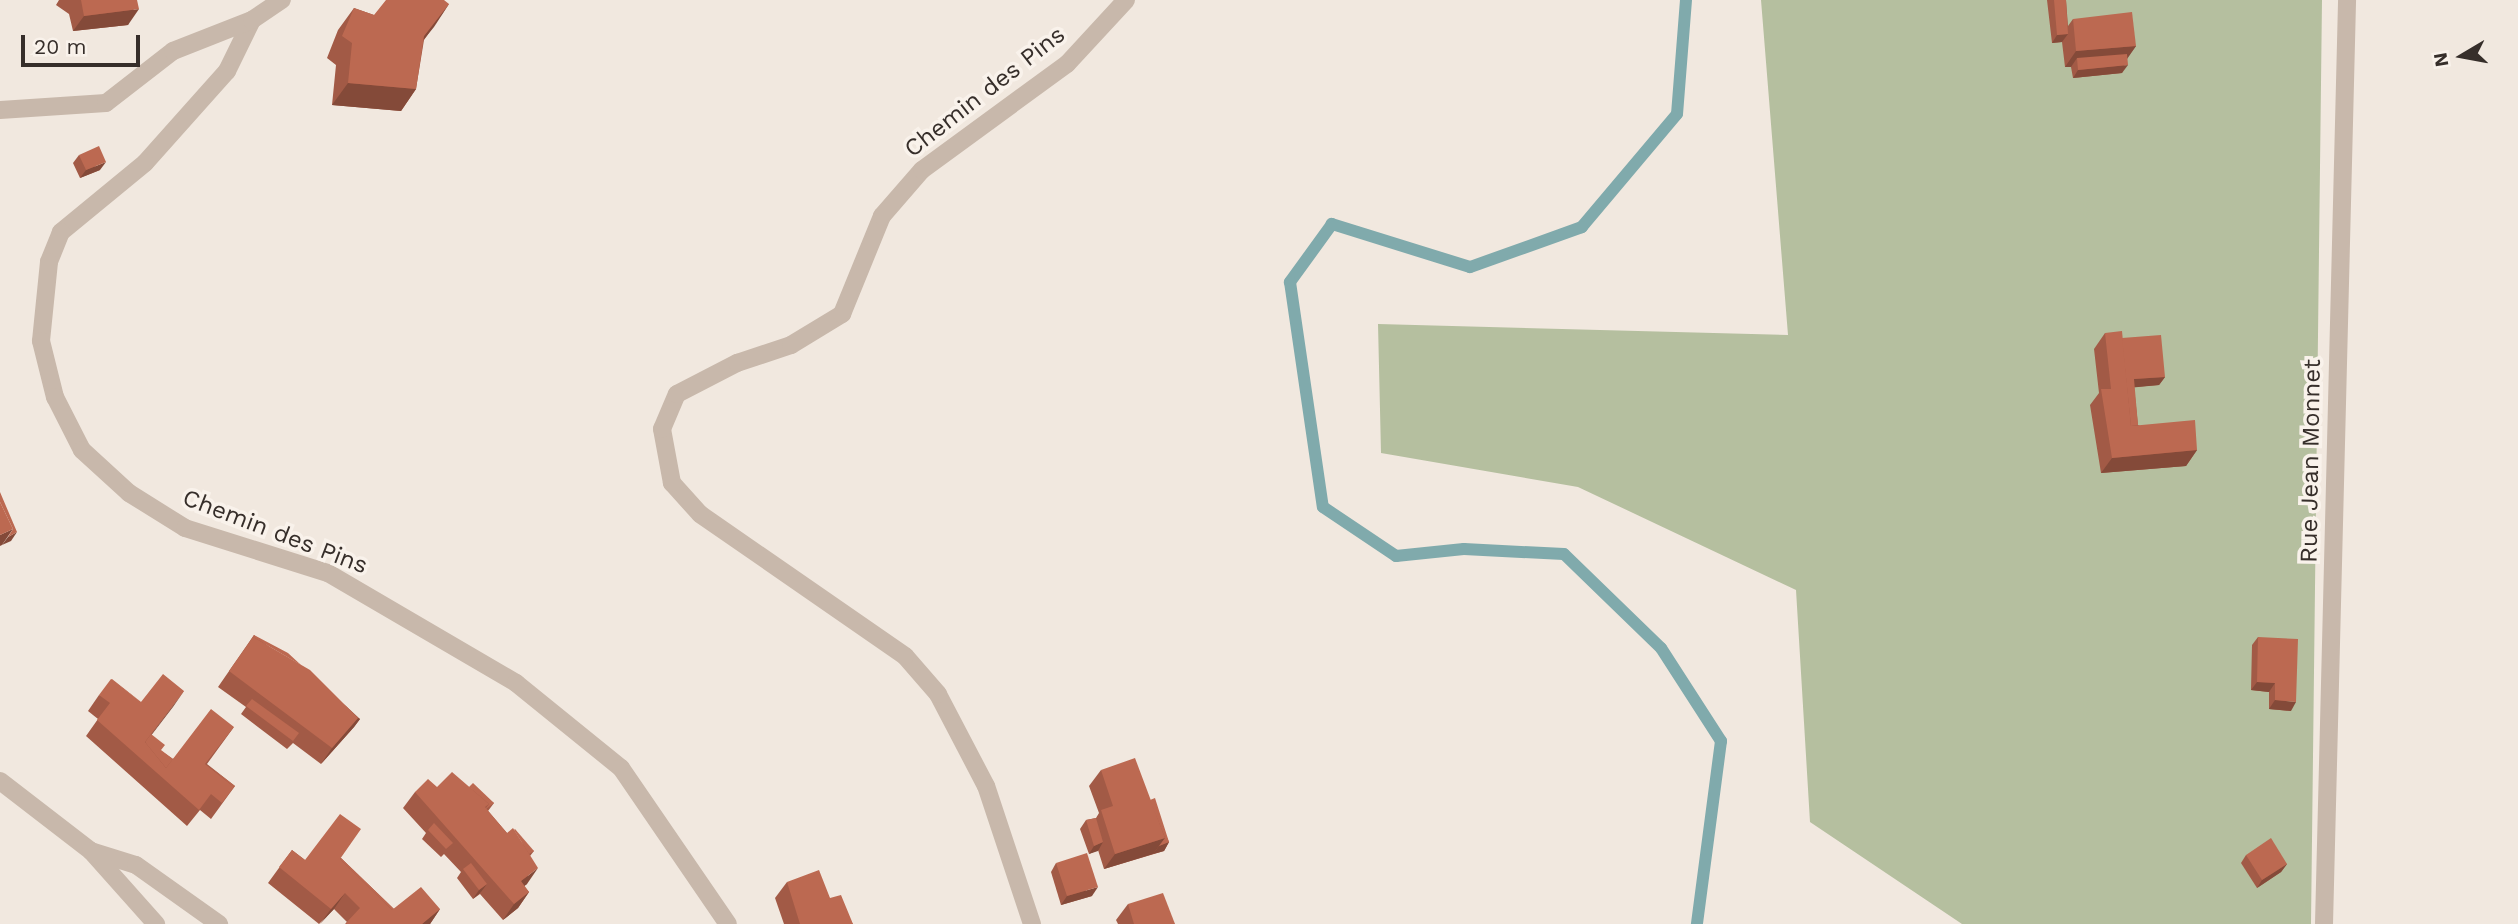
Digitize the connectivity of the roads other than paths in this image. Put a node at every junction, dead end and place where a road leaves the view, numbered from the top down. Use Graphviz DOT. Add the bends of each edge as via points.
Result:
graph roads {
  1 [pos="282,0"];
  2 [pos="1126,0"];
  3 [pos="2347,0"];
  4 [pos="252,20"];
  5 [pos="0,110"];
  6 [pos="0,780"];
  7 [pos="92,851"];
  8 [pos="156,924"];
  9 [pos="219,924"];
  10 [pos="728,924"];
  11 [pos="1032,924"];
  12 [pos="2324,924"];
  1 -- 4 [label="street"];
  2 -- 11 [label="street, Chemin des Pins" via="1067,64 922,170 883,216 842,314 791,345 737,363 677,394 662,429 672,483 700,514 905,656 938,694 986,786"];
  3 -- 12 [label="street, Rue Jean Monnet"];
  4 -- 5 [label="street" via="173,51 106,103"];
  4 -- 10 [label="street, Chemin des Pins" via="227,71 145,163 61,232 49,262 41,341 55,397 82,450 129,493 185,528 328,573 516,683 621,768"];
  6 -- 7 [label="street"];
  7 -- 8 [label="street"];
  7 -- 9 [label="street" via="136,865"];
}
